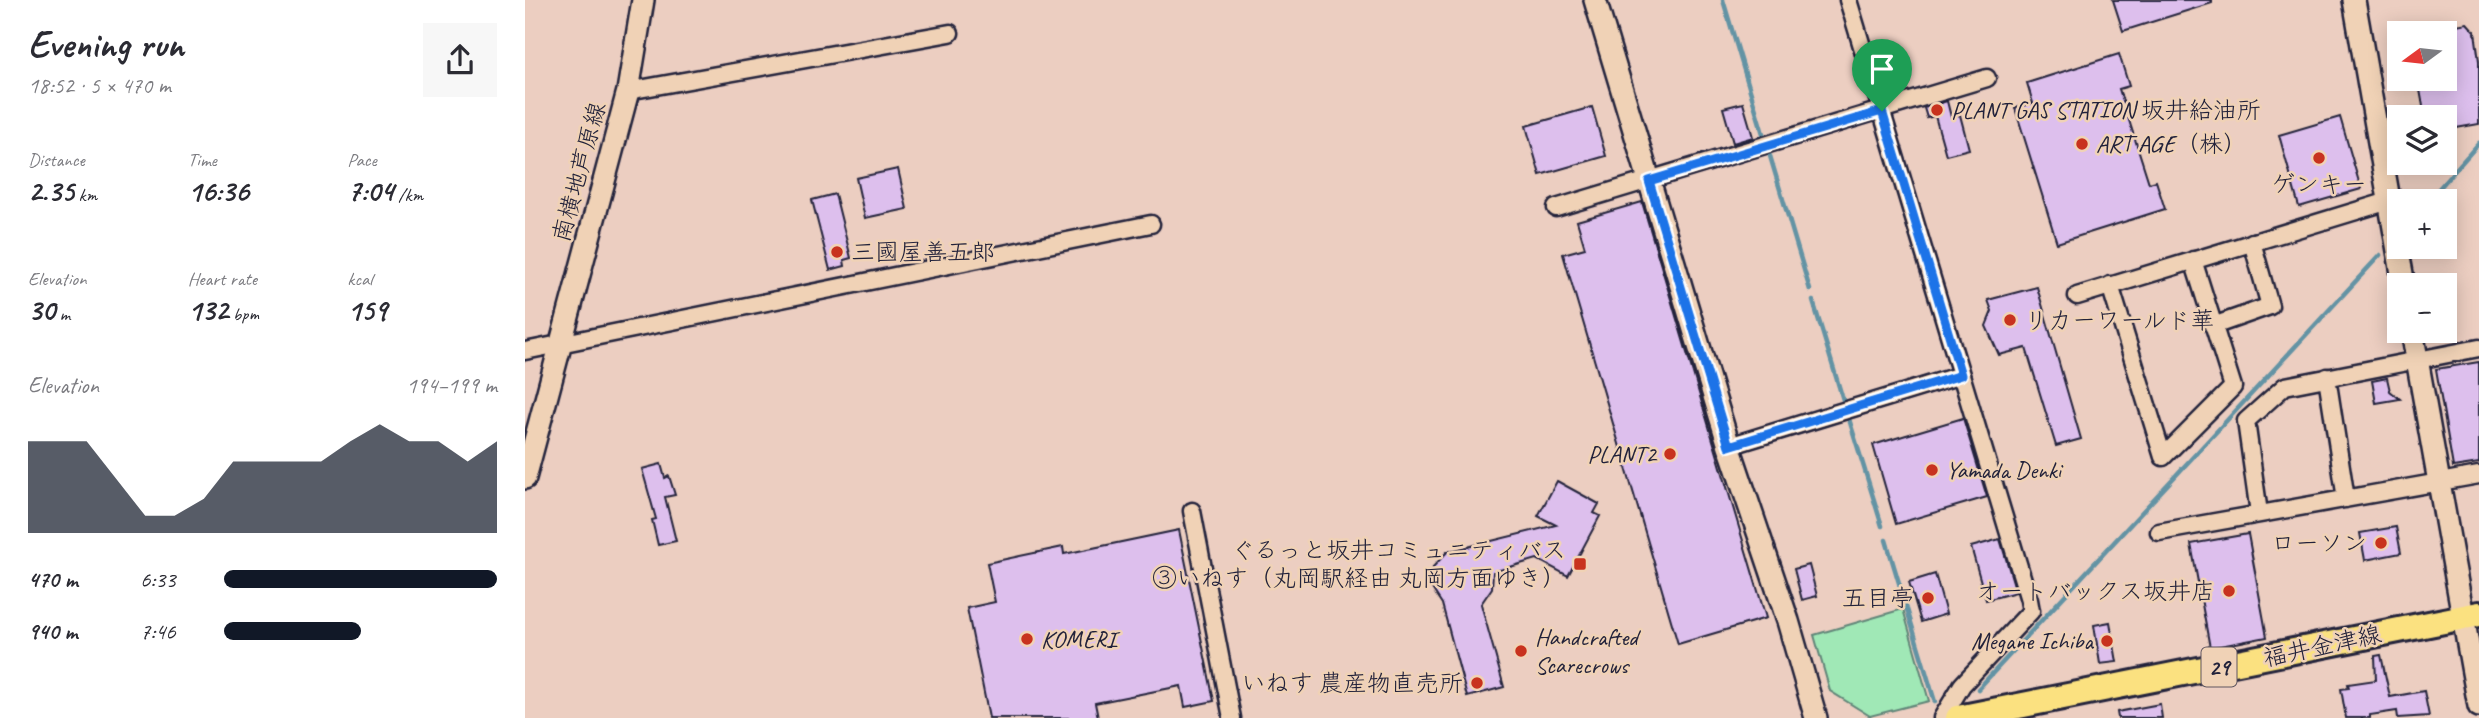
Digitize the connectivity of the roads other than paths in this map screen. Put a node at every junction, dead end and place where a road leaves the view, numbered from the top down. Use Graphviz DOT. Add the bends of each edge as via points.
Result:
graph roads {
  1 [pos="643,0"];
  2 [pos="1595,0"];
  3 [pos="1848,0"];
  4 [pos="2354,0"];
  5 [pos="950,33"];
  6 [pos="1987,78"];
  7 [pos="628,91"];
  8 [pos="1882,111"];
  9 [pos="1649,181"];
  10 [pos="2387,190"];
  11 [pos="2387,202"];
  12 [pos="1556,208"];
  13 [pos="1151,224"];
  14 [pos="2252,242"];
  15 [pos="2193,260"];
  16 [pos="2110,285"];
  17 [pos="2077,296"];
  18 [pos="2213,326"];
  19 [pos="2414,343"];
  20 [pos="561,344"];
  21 [pos="2479,348"];
  22 [pos="525,351"];
  23 [pos="2417,360"];
  24 [pos="1961,375"];
  25 [pos="2327,377"];
  26 [pos="1729,446"];
  27 [pos="2479,475"];
  28 [pos="525,478"];
  29 [pos="2439,483"];
  30 [pos="2346,499"];
  31 [pos="1192,511"];
  32 [pos="2259,513"];
  33 [pos="2159,532"];
  34 [pos="2471,616"];
  35 [pos="2479,706"];
  36 [pos="1232,718"];
  37 [pos="1815,718"];
  38 [pos="1942,718"];
  39 [pos="1958,718"];
  1 -- 7 [label="main road, 南横地芦原線"];
  2 -- 9 [label="main road"];
  3 -- 8 [label="street"];
  4 -- 10 [label="main road"];
  5 -- 7 [label="street"];
  6 -- 8 [label="street"];
  7 -- 20 [label="main road, 南横地芦原線"];
  8 -- 9 [label="street"];
  8 -- 24 [label="street"];
  9 -- 12 [label="street"];
  9 -- 26 [label="main road"];
  11 -- 14 [label="street"];
  13 -- 20 [label="street"];
  14 -- 15 [label="street"];
  14 -- 18 [label="street" via="2270,306"];
  15 -- 16 [label="street"];
  15 -- 18 [label="street"];
  16 -- 17 [label="street"];
  16 -- 18 [label="street" via="2163,457 2233,387"];
  19 -- 23 [label="main road"];
  20 -- 22 [label="street"];
  20 -- 28 [label="main road, 南横地芦原線"];
  21 -- 23 [label="street"];
  23 -- 25 [label="street"];
  23 -- 29 [label="main road"];
  24 -- 26 [label="street"];
  24 -- 38 [label="street" via="2031,611 1962,685"];
  25 -- 30 [label="street"];
  25 -- 32 [label="street" via="2285,386 2246,421"];
  26 -- 37 [label="main road"];
  27 -- 29 [label="street"];
  29 -- 30 [label="street"];
  29 -- 34 [label="main road"];
  30 -- 32 [label="street"];
  31 -- 36 [label="street"];
  32 -- 33 [label="street"];
  34 -- 35 [label="main road"];
  34 -- 39 [label="main road, 福井金津線 / 29"];
}
